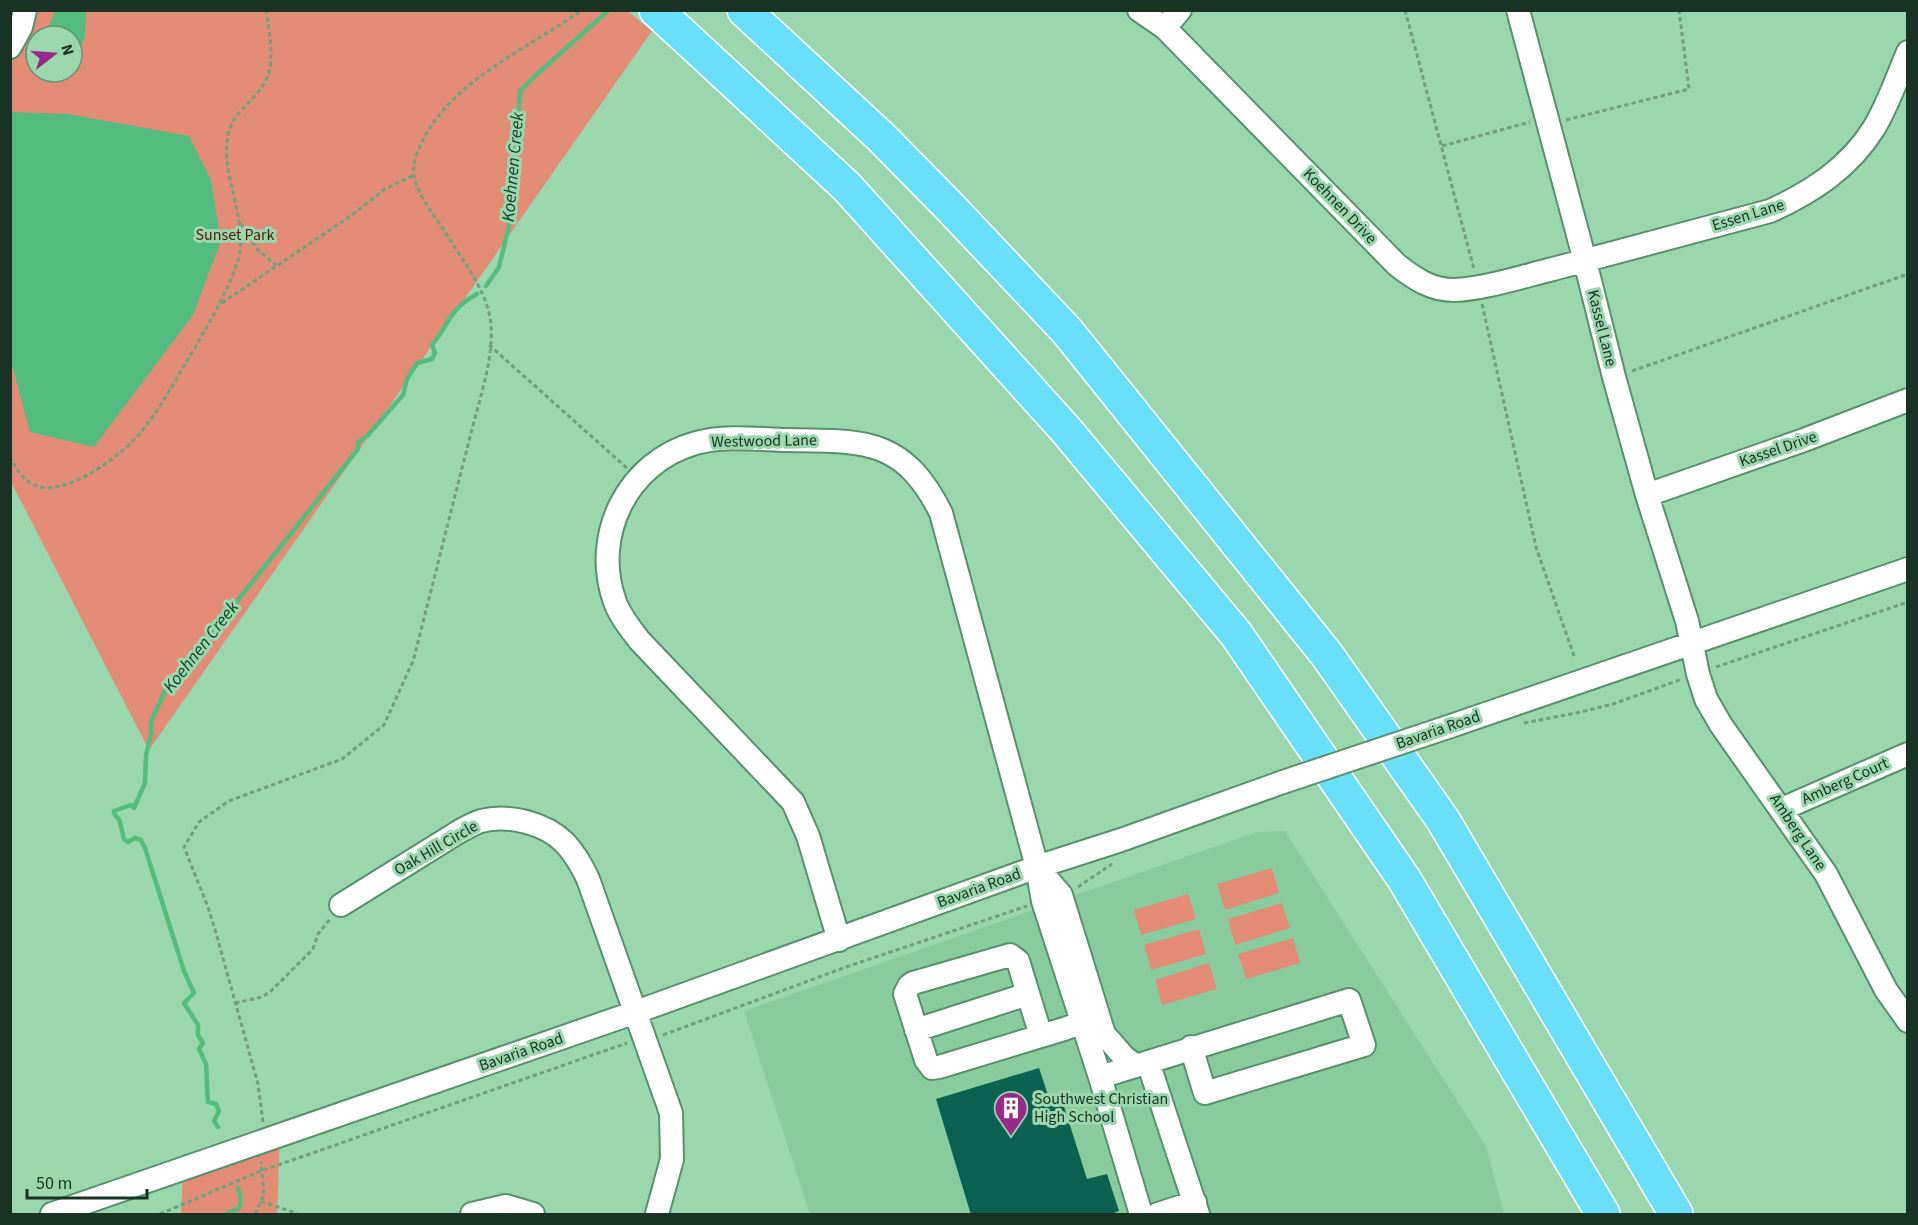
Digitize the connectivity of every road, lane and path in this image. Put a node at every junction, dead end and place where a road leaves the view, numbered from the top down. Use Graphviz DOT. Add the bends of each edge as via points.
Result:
graph roads {
  1 [pos="25,10"];
  2 [pos="266,10"];
  3 [pos="582,10"];
  4 [pos="744,10"];
  5 [pos="1138,10"];
  6 [pos="1180,10"];
  7 [pos="1405,10"];
  8 [pos="1518,10"];
  9 [pos="1679,10"];
  10 [pos="662,16"];
  11 [pos="1166,28"];
  12 [pos="10,47"];
  13 [pos="1908,52"];
  14 [pos="1548,121"];
  15 [pos="1442,146"];
  16 [pos="414,175"];
  17 [pos="238,218"];
  18 [pos="1586,261"];
  19 [pos="276,266"];
  20 [pos="1908,274"];
  21 [pos="1479,286"];
  22 [pos="220,304"];
  23 [pos="489,345"];
  24 [pos="1614,377"];
  25 [pos="1908,400"];
  26 [pos="10,456"];
  27 [pos="639,478"];
  28 [pos="1647,495"];
  29 [pos="1908,569"];
  30 [pos="1692,644"];
  31 [pos="1574,656"];
  32 [pos="1908,754"];
  33 [pos="1782,809"];
  34 [pos="1119,859"];
  35 [pos="1037,867"];
  36 [pos="1052,898"];
  37 [pos="341,905"];
  38 [pos="839,940"];
  39 [pos="1028,994"];
  40 [pos="235,1003"];
  41 [pos="636,1012"];
  42 [pos="1908,1021"];
  43 [pos="916,1030"];
  44 [pos="1090,1033"];
  45 [pos="1041,1036"];
  46 [pos="646,1039"];
  47 [pos="1191,1047"];
  48 [pos="1142,1064"];
  49 [pos="1100,1077"];
  50 [pos="262,1141"];
  51 [pos="261,1172"];
  52 [pos="261,1201"];
  53 [pos="1196,1208"];
  54 [pos="52,1215"];
  55 [pos="160,1215"];
  56 [pos="255,1215"];
  57 [pos="298,1215"];
  58 [pos="472,1215"];
  59 [pos="532,1215"];
  60 [pos="657,1215"];
  61 [pos="1142,1215"];
  62 [pos="1158,1215"];
  63 [pos="1603,1215"];
  64 [pos="1676,1215"];
  1 -- 12 [label="street"];
  2 -- 17 [label="path" via="271,57 267,76 230,126 227,145"];
  3 -- 16 [label="path" via="508,56 454,100 424,136 416,155"];
  4 -- 64 [label="highway" via="889,146 1068,331 1327,655 1443,820"];
  5 -- 11 [label="street, Koehnen Drive"];
  6 -- 11 [label="street"];
  7 -- 15 [label="path"];
  8 -- 14 [label="street, Kassel Lane"];
  9 -- 14 [label="path" via="1689,88 1562,122"];
  10 -- 63 [label="highway" via="847,187 1066,430 1236,634 1404,879"];
  11 -- 21 [label="street, Koehnen Drive" via="1397,265 1432,288"];
  13 -- 18 [label="street, Essen Lane" via="1874,128 1859,149 1816,188 1770,211"];
  14 -- 15 [label="path" via="1537,120"];
  14 -- 18 [label="street, Kassel Lane"];
  15 -- 21 [label="path"];
  16 -- 19 [label="path" via="385,189"];
  16 -- 23 [label="path" via="421,194 488,309"];
  17 -- 19 [label="path" via="258,250"];
  17 -- 22 [label="path" via="238,261"];
  18 -- 21 [label="street, Koehnen Drive"];
  18 -- 24 [label="street, Kassel Lane"];
  19 -- 22 [label="path"];
  20 -- 24 [label="path"];
  21 -- 31 [label="path" via="1536,547"];
  22 -- 26 [label="path" via="158,409 122,452 67,485 50,488 33,486 20,476"];
  23 -- 27 [label="path"];
  23 -- 40 [label="path" via="488,362 413,661 384,725 342,759 229,801 199,822 184,847 208,907"];
  24 -- 28 [label="street, Kassel Lane"];
  25 -- 28 [label="street, Kassel Drive"];
  27 -- 35 [label="street, Westwood Lane" via="669,454 721,438 850,441 878,448 916,474 942,513"];
  27 -- 38 [label="street, Westwood Lane" via="615,514 609,536 607,560 615,604 639,640 793,802 808,836"];
  28 -- 30 [label="street, Kassel Lane"];
  29 -- 30 [label="street, Bavaria Road"];
  30 -- 33 [label="street, Amberg Lane" via="1706,699"];
  30 -- 35 [label="street, Bavaria Road, bridge"];
  32 -- 33 [label="street, Amberg Court"];
  33 -- 42 [label="street, Amberg Lane" via="1826,874 1886,990"];
  34 -- 36 [label="path" via="1076,888"];
  35 -- 36 [label="street"];
  35 -- 38 [label="street, Bavaria Road"];
  36 -- 44 [label="street"];
  36 -- 46 [label="path"];
  37 -- 40 [label="path" via="318,934 314,949 271,991"];
  37 -- 41 [label="street, Oak Hill Circle" via="480,821 522,821 544,828 564,842 579,860"];
  38 -- 41 [label="street, Bavaria Road"];
  39 -- 43 [label="street"];
  39 -- 43 [label="street" via="1018,961 1010,955 913,983 905,994"];
  39 -- 45 [label="street"];
  40 -- 50 [label="path" via="258,1084"];
  41 -- 46 [label="street, Oak Hill Circle"];
  41 -- 50 [label="street, Bavaria Road"];
  43 -- 45 [label="street" via="932,1068"];
  44 -- 45 [label="street"];
  44 -- 48 [label="street"];
  44 -- 49 [label="street"];
  46 -- 51 [label="path"];
  46 -- 60 [label="street, Oak Hill Circle" via="671,1113 672,1159"];
  47 -- 47 [label="street" via="1349,1000 1364,1045 1205,1093"];
  47 -- 48 [label="street"];
  48 -- 49 [label="street"];
  48 -- 53 [label="street"];
  49 -- 61 [label="street"];
  50 -- 51 [label="path"];
  50 -- 54 [label="street, Bavaria Road"];
  51 -- 52 [label="path"];
  51 -- 55 [label="path"];
  52 -- 56 [label="path"];
  52 -- 57 [label="path"];
  53 -- 62 [label="street"];
  58 -- 59 [label="street" via="506,1206"];
}
